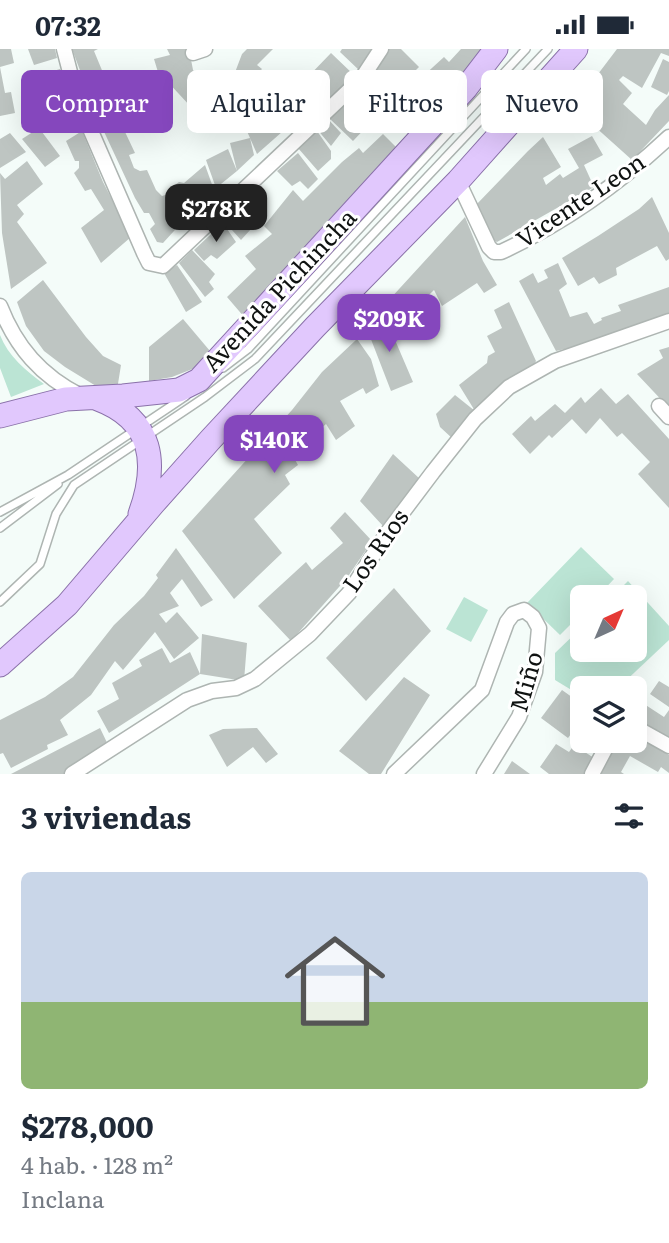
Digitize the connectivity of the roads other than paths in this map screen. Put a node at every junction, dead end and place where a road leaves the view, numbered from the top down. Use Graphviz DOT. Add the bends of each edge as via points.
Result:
graph roads {
  1 [pos="64,49"];
  2 [pos="381,49"];
  3 [pos="496,49"];
  4 [pos="526,49"];
  5 [pos="548,49"];
  6 [pos="576,49"];
  7 [pos="669,137"];
  8 [pos="458,181"];
  9 [pos="0,306"];
  10 [pos="669,320"];
  11 [pos="88,397"];
  12 [pos="1,412"];
  13 [pos="141,432"];
  14 [pos="68,475"];
  15 [pos="0,512"];
  16 [pos="138,521"];
  17 [pos="0,529"];
  18 [pos="0,602"];
  19 [pos="0,665"];
  20 [pos="647,734"];
  21 [pos="669,746"];
  22 [pos="603,753"];
  23 [pos="72,774"];
  24 [pos="394,774"];
  25 [pos="484,774"];
  26 [pos="592,774"];
  1 -- 2 [label="street" via="77,99 149,263 163,267 362,78"];
  3 -- 11 [label="main road, Avenida Pichincha" via="466,88 199,380 179,390"];
  4 -- 13 [label="lane" via="248,349"];
  5 -- 13 [label="lane" via="255,359 205,397"];
  6 -- 8 [label="main road, Avenida Pichincha"];
  7 -- 8 [label="street, Vicente Leon" via="599,194 501,252 489,247"];
  8 -- 16 [label="main road, Avenida Pichincha" via="315,327"];
  9 -- 11 [label="street" via="21,348 53,379"];
  10 -- 23 [label="street, Los Rios" via="555,361 509,387 441,461 349,593 310,634 255,680 187,700"];
  11 -- 12 [label="main road, Avenida Pichincha"];
  11 -- 13 [label="main road" via="118,408"];
  13 -- 14 [label="lane"];
  13 -- 16 [label="main road" via="149,449 150,473"];
  13 -- 18 [label="lane" via="74,485 56,514 40,564"];
  14 -- 15 [label="lane"];
  14 -- 17 [label="lane"];
  16 -- 19 [label="main road, Avenida Pichincha" via="67,605"];
  20 -- 21 [label="street"];
  22 -- 26 [label="street"];
  24 -- 25 [label="street, Miño" via="482,689 507,622 524,610 540,628 535,672 519,717"];
}
